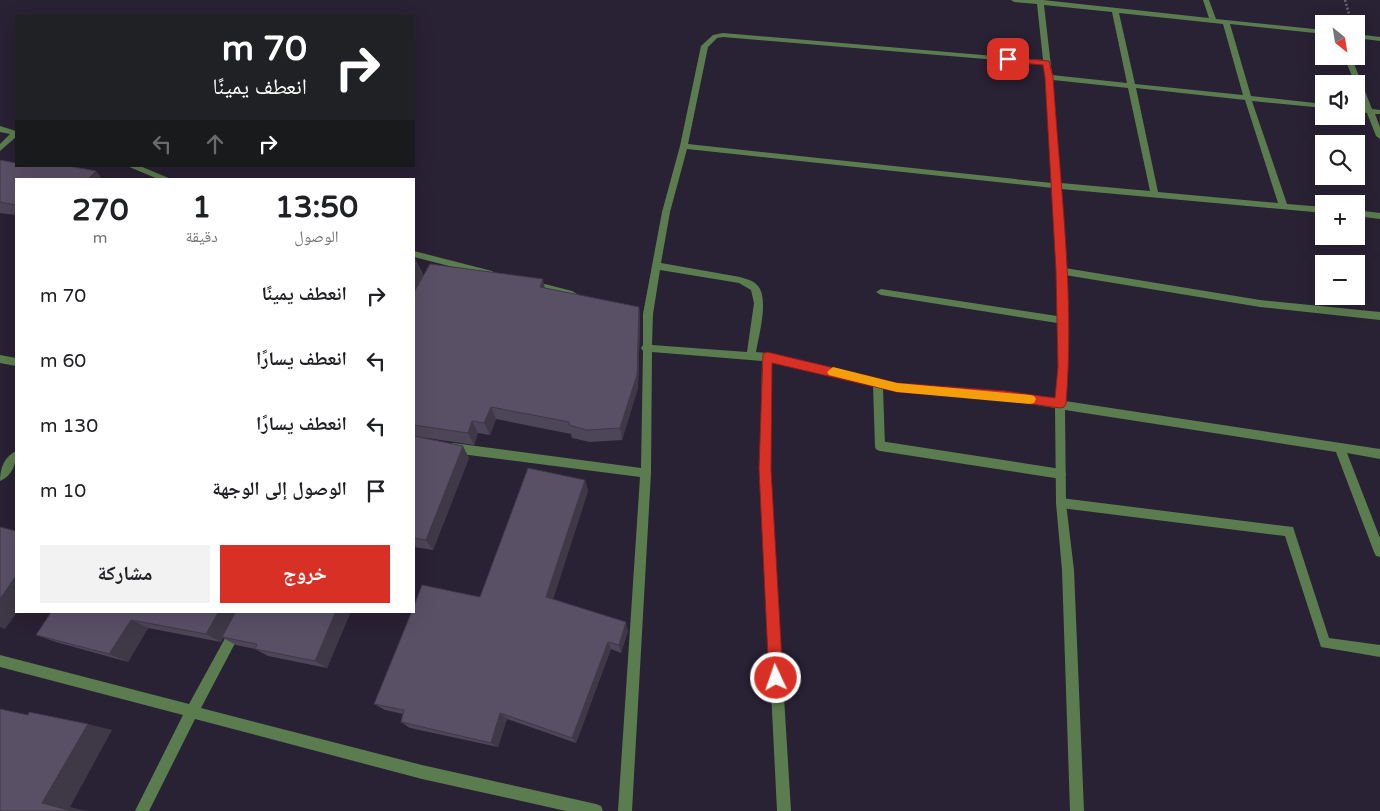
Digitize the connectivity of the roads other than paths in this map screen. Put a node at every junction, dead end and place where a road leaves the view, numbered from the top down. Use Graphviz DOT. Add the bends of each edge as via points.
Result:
graph roads {
  1 [pos="1014,0"];
  2 [pos="1206,0"];
  3 [pos="1040,1"];
  4 [pos="1115,10"];
  5 [pos="1213,21"];
  6 [pos="1226,22"];
  7 [pos="1315,31"];
  8 [pos="1365,37"];
  9 [pos="1380,39"];
  10 [pos="1046,62"];
  11 [pos="1351,65"];
  12 [pos="1049,77"];
  13 [pos="1133,87"];
  14 [pos="1247,96"];
  15 [pos="1315,105"];
  16 [pos="1365,111"];
  17 [pos="1369,111"];
  18 [pos="1380,112"];
  19 [pos="0,129"];
  20 [pos="15,133"];
  21 [pos="15,134"];
  22 [pos="1380,136"];
  23 [pos="684,146"];
  24 [pos="0,148"];
  25 [pos="134,167"];
  26 [pos="164,178"];
  27 [pos="1057,186"];
  28 [pos="1155,196"];
  29 [pos="1284,206"];
  30 [pos="1315,209"];
  31 [pos="1365,215"];
  32 [pos="1380,216"];
  33 [pos="415,254"];
  34 [pos="657,266"];
  35 [pos="1061,271"];
  36 [pos="498,275"];
  37 [pos="527,283"];
  38 [pos="881,292"];
  39 [pos="583,297"];
  40 [pos="1380,316"];
  41 [pos="1062,320"];
  42 [pos="646,348"];
  43 [pos="751,356"];
  44 [pos="767,357"];
  45 [pos="0,359"];
  46 [pos="15,362"];
  47 [pos="878,384"];
  48 [pos="1060,404"];
  49 [pos="439,446"];
  50 [pos="1340,449"];
  51 [pos="1380,454"];
  52 [pos="15,457"];
  53 [pos="646,473"];
  54 [pos="1061,474"];
  55 [pos="0,476"];
  56 [pos="1061,503"];
  57 [pos="1380,552"];
  58 [pos="245,613"];
  59 [pos="1380,651"];
  60 [pos="0,661"];
  61 [pos="191,712"];
  62 [pos="142,811"];
  63 [pos="596,811"];
  64 [pos="625,811"];
  65 [pos="784,811"];
  66 [pos="1077,811"];
  1 -- 3 [label="street"];
  2 -- 5 [label="street"];
  3 -- 4 [label="street"];
  3 -- 10 [label="street"];
  4 -- 5 [label="street"];
  4 -- 13 [label="street"];
  5 -- 6 [label="street"];
  6 -- 7 [label="street"];
  6 -- 14 [label="street"];
  8 -- 9 [label="street"];
  10 -- 12 [label="street"];
  10 -- 23 [label="street" via="715,36 705,46"];
  11 -- 17 [label="street"];
  12 -- 13 [label="street"];
  12 -- 27 [label="street"];
  13 -- 14 [label="street"];
  13 -- 28 [label="street"];
  14 -- 15 [label="street"];
  14 -- 29 [label="street"];
  16 -- 17 [label="street"];
  17 -- 18 [label="street"];
  17 -- 22 [label="street"];
  19 -- 20 [label="street"];
  21 -- 24 [label="street"];
  23 -- 27 [label="street"];
  23 -- 34 [label="street" via="666,212"];
  25 -- 26 [label="street"];
  27 -- 28 [label="street"];
  27 -- 35 [label="street"];
  28 -- 29 [label="street"];
  29 -- 30 [label="street"];
  31 -- 32 [label="street"];
  33 -- 36 [label="street" via="438,264"];
  34 -- 42 [label="street" via="644,312"];
  34 -- 43 [label="street" via="740,280 756,288 759,303"];
  35 -- 40 [label="street" via="1289,308"];
  35 -- 41 [label="street"];
  37 -- 39 [label="street"];
  38 -- 41 [label="street"];
  41 -- 48 [label="street"];
  42 -- 43 [label="street"];
  42 -- 53 [label="street"];
  43 -- 44 [label="street"];
  44 -- 47 [label="street"];
  44 -- 65 [label="street" via="765,469"];
  45 -- 46 [label="street"];
  47 -- 48 [label="street"];
  47 -- 54 [label="street" via="880,446"];
  48 -- 50 [label="street"];
  48 -- 54 [label="street"];
  49 -- 53 [label="street"];
  50 -- 51 [label="street"];
  50 -- 57 [label="street"];
  52 -- 55 [label="street"];
  53 -- 64 [label="street"];
  54 -- 56 [label="street"];
  56 -- 59 [label="street" via="1289,531 1324,643"];
  56 -- 66 [label="street" via="1068,570"];
  58 -- 61 [label="street"];
  60 -- 61 [label="street"];
  61 -- 62 [label="street"];
  61 -- 63 [label="street" via="422,772"];
}
